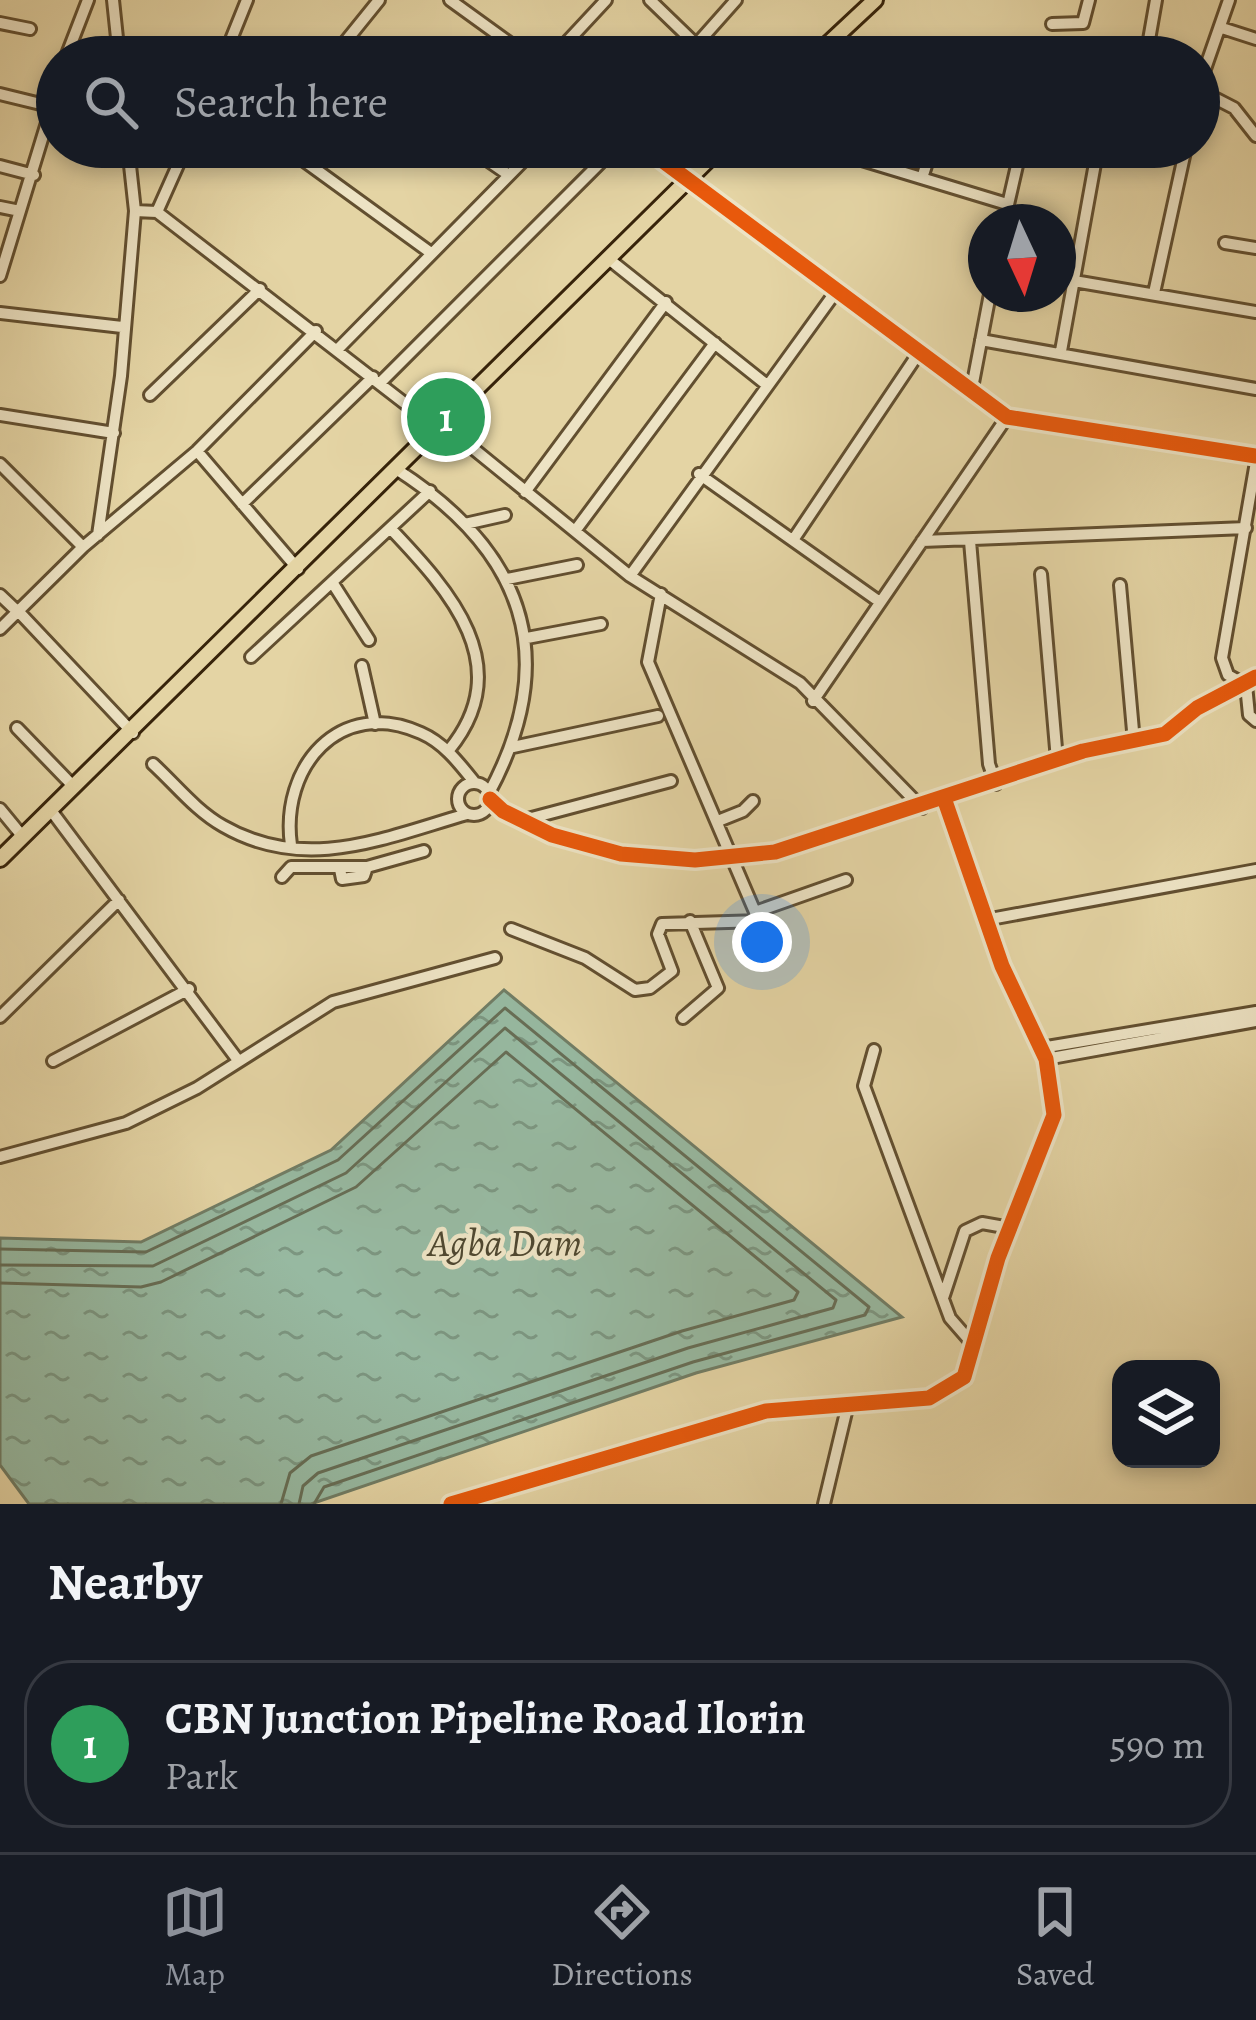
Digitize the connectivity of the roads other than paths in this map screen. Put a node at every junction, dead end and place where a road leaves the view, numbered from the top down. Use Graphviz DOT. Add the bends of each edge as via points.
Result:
graph roads {
  1 [pos="88,0"];
  2 [pos="113,0"];
  3 [pos="247,0"];
  4 [pos="379,0"];
  5 [pos="606,0"];
  6 [pos="650,0"];
  7 [pos="736,0"];
  8 [pos="875,0"];
  9 [pos="1089,0"];
  10 [pos="1156,0"];
  11 [pos="1229,0"];
  12 [pos="456,1"];
  13 [pos="0,23"];
  14 [pos="1052,24"];
  15 [pos="30,28"];
  16 [pos="1222,28"];
  17 [pos="74,36"];
  18 [pos="117,36"];
  19 [pos="232,36"];
  20 [pos="351,36"];
  21 [pos="502,36"];
  22 [pos="573,36"];
  23 [pos="687,36"];
  24 [pos="704,36"];
  25 [pos="836,36"];
  26 [pos="1150,36"];
  27 [pos="1216,36"];
  28 [pos="1256,39"];
  29 [pos="0,94"];
  30 [pos="1220,100"];
  31 [pos="36,103"];
  32 [pos="1256,136"];
  33 [pos="0,166"];
  34 [pos="36,168"];
  35 [pos="130,168"];
  36 [pos="177,168"];
  37 [pos="314,168"];
  38 [pos="499,168"];
  39 [pos="516,168"];
  40 [pos="594,168"];
  41 [pos="673,168"];
  42 [pos="701,168"];
  43 [pos="889,168"];
  44 [pos="925,168"];
  45 [pos="1015,168"];
  46 [pos="1095,168"];
  47 [pos="1181,168"];
  48 [pos="34,175"];
  49 [pos="509,175"];
  50 [pos="922,178"];
  51 [pos="689,180"];
  52 [pos="1007,204"];
  53 [pos="0,207"];
  54 [pos="135,211"];
  55 [pos="20,212"];
  56 [pos="157,212"];
  57 [pos="1225,243"];
  58 [pos="1256,248"];
  59 [pos="431,253"];
  60 [pos="610,260"];
  61 [pos="1076,270"];
  62 [pos="0,276"];
  63 [pos="1076,281"];
  64 [pos="260,289"];
  65 [pos="838,290"];
  66 [pos="1154,293"];
  67 [pos="666,302"];
  68 [pos="986,312"];
  69 [pos="1068,312"];
  70 [pos="1256,312"];
  71 [pos="0,313"];
  72 [pos="122,327"];
  73 [pos="316,331"];
  74 [pos="981,340"];
  75 [pos="715,343"];
  76 [pos="338,349"];
  77 [pos="920,351"];
  78 [pos="1061,351"];
  79 [pos="376,380"];
  80 [pos="767,385"];
  81 [pos="972,388"];
  82 [pos="1256,389"];
  83 [pos="150,395"];
  84 [pos="0,415"];
  85 [pos="1007,417"];
  86 [pos="440,426"];
  87 [pos="114,434"];
  88 [pos="197,451"];
  89 [pos="1256,459"];
  90 [pos="0,464"];
  91 [pos="397,469"];
  92 [pos="699,474"];
  93 [pos="1255,478"];
  94 [pos="430,491"];
  95 [pos="525,492"];
  96 [pos="242,503"];
  97 [pos="505,515"];
  98 [pos="465,524"];
  99 [pos="390,528"];
  100 [pos="1246,528"];
  101 [pos="575,531"];
  102 [pos="97,539"];
  103 [pos="793,540"];
  104 [pos="922,541"];
  105 [pos="970,542"];
  106 [pos="83,547"];
  107 [pos="578,565"];
  108 [pos="298,569"];
  109 [pos="1041,574"];
  110 [pos="630,576"];
  111 [pos="507,579"];
  112 [pos="332,582"];
  113 [pos="1120,585"];
  114 [pos="0,595"];
  115 [pos="661,595"];
  116 [pos="878,601"];
  117 [pos="18,612"];
  118 [pos="601,624"];
  119 [pos="0,629"];
  120 [pos="527,638"];
  121 [pos="369,640"];
  122 [pos="250,657"];
  123 [pos="362,666"];
  124 [pos="1251,681"];
  125 [pos="813,701"];
  126 [pos="658,716"];
  127 [pos="1256,721"];
  128 [pos="375,724"];
  129 [pos="17,728"];
  130 [pos="133,733"];
  131 [pos="1134,742"];
  132 [pos="512,747"];
  133 [pos="449,750"];
  134 [pos="1057,760"];
  135 [pos="153,764"];
  136 [pos="458,765"];
  137 [pos="497,773"];
  138 [pos="671,781"];
  139 [pos="476,783"];
  140 [pos="996,784"];
  141 [pos="74,787"];
  142 [pos="458,797"];
  143 [pos="488,801"];
  144 [pos="753,801"];
  145 [pos="945,801"];
  146 [pos="922,808"];
  147 [pos="0,809"];
  148 [pos="50,809"];
  149 [pos="466,814"];
  150 [pos="445,819"];
  151 [pos="522,820"];
  152 [pos="718,821"];
  153 [pos="23,837"];
  154 [pos="291,845"];
  155 [pos="348,848"];
  156 [pos="424,851"];
  157 [pos="734,857"];
  158 [pos="0,860"];
  159 [pos="346,868"];
  160 [pos="1256,870"];
  161 [pos="282,877"];
  162 [pos="846,880"];
  163 [pos="119,901"];
  164 [pos="760,916"];
  165 [pos="985,920"];
  166 [pos="690,921"];
  167 [pos="511,929"];
  168 [pos="773,954"];
  169 [pos="495,958"];
  170 [pos="189,989"];
  171 [pos="0,1017"];
  172 [pos="1256,1017"];
  173 [pos="683,1018"];
  174 [pos="874,1050"];
  175 [pos="1043,1053"];
  176 [pos="237,1059"];
  177 [pos="53,1061"];
  178 [pos="0,1157"];
  179 [pos="1010,1228"];
  180 [pos="943,1298"];
  181 [pos="970,1341"];
  182 [pos="848,1404"];
  183 [pos="452,1504"];
  184 [pos="824,1504"];
  1 -- 17 [label="street"];
  2 -- 18 [label="street"];
  3 -- 19 [label="street"];
  4 -- 20 [label="street"];
  5 -- 22 [label="street"];
  6 -- 23 [label="street"];
  7 -- 24 [label="street"];
  8 -- 25 [label="main road"];
  9 -- 14 [label="street" via="1083,23"];
  10 -- 26 [label="street"];
  11 -- 16 [label="street"];
  12 -- 21 [label="street"];
  13 -- 15 [label="street"];
  16 -- 27 [label="street"];
  16 -- 28 [label="street"];
  29 -- 31 [label="street"];
  30 -- 32 [label="street"];
  33 -- 48 [label="street"];
  34 -- 48 [label="street"];
  35 -- 54 [label="street"];
  36 -- 56 [label="street"];
  37 -- 59 [label="street"];
  38 -- 49 [label="street"];
  39 -- 49 [label="street"];
  40 -- 79 [label="street"];
  41 -- 51 [label="street"];
  42 -- 51 [label="main road"];
  43 -- 50 [label="street"];
  44 -- 50 [label="street"];
  45 -- 52 [label="street"];
  46 -- 61 [label="street"];
  47 -- 66 [label="street"];
  48 -- 55 [label="street"];
  49 -- 59 [label="street"];
  50 -- 52 [label="street"];
  51 -- 60 [label="main road"];
  51 -- 65 [label="street"];
  53 -- 55 [label="street"];
  54 -- 56 [label="street"];
  54 -- 72 [label="street"];
  55 -- 62 [label="street"];
  56 -- 64 [label="street"];
  57 -- 58 [label="street"];
  59 -- 76 [label="street"];
  60 -- 67 [label="street"];
  60 -- 86 [label="main road"];
  63 -- 66 [label="street"];
  64 -- 73 [label="street"];
  64 -- 83 [label="street"];
  65 -- 77 [label="street"];
  65 -- 80 [label="street"];
  66 -- 70 [label="street"];
  67 -- 75 [label="street"];
  67 -- 95 [label="street"];
  68 -- 74 [label="street"];
  69 -- 78 [label="street"];
  71 -- 72 [label="street"];
  72 -- 87 [label="street"];
  73 -- 76 [label="street"];
  73 -- 88 [label="street"];
  74 -- 78 [label="street"];
  74 -- 81 [label="street"];
  75 -- 80 [label="street"];
  75 -- 101 [label="street"];
  76 -- 79 [label="street"];
  77 -- 81 [label="street"];
  77 -- 103 [label="street"];
  78 -- 82 [label="street"];
  79 -- 86 [label="street"];
  79 -- 96 [label="street"];
  80 -- 92 [label="street"];
  81 -- 85 [label="street"];
  84 -- 87 [label="street"];
  85 -- 89 [label="street"];
  85 -- 104 [label="street"];
  86 -- 91 [label="main road"];
  86 -- 95 [label="street"];
  87 -- 102 [label="street"];
  88 -- 96 [label="street"];
  88 -- 102 [label="street"];
  89 -- 93 [label="street"];
  90 -- 106 [label="street"];
  91 -- 94 [label="street"];
  91 -- 108 [label="main road"];
  92 -- 103 [label="street"];
  92 -- 110 [label="street"];
  93 -- 100 [label="street"];
  94 -- 98 [label="street"];
  94 -- 99 [label="street"];
  95 -- 101 [label="street"];
  96 -- 108 [label="street"];
  97 -- 98 [label="street"];
  98 -- 111 [label="street"];
  99 -- 112 [label="street"];
  99 -- 133 [label="street" via="459,607 477,664 470,721"];
  100 -- 105 [label="street"];
  100 -- 124 [label="street" via="1222,658 1228,674"];
  101 -- 110 [label="street"];
  102 -- 106 [label="street"];
  103 -- 116 [label="street"];
  104 -- 105 [label="street"];
  104 -- 116 [label="street"];
  105 -- 140 [label="street"];
  106 -- 117 [label="street"];
  107 -- 111 [label="street"];
  108 -- 130 [label="main road"];
  109 -- 134 [label="street"];
  110 -- 115 [label="street"];
  111 -- 120 [label="street"];
  112 -- 121 [label="street"];
  112 -- 122 [label="street"];
  113 -- 131 [label="street"];
  114 -- 117 [label="street"];
  115 -- 125 [label="street" via="800,683"];
  115 -- 152 [label="street" via="648,662"];
  116 -- 125 [label="street"];
  117 -- 119 [label="street"];
  117 -- 130 [label="street"];
  118 -- 120 [label="street"];
  120 -- 132 [label="street" via="528,687"];
  123 -- 128 [label="street"];
  124 -- 127 [label="street" via="1249,715"];
  124 -- 131 [label="street" via="1167,733"];
  125 -- 146 [label="street"];
  126 -- 132 [label="street"];
  128 -- 133 [label="street" via="406,727"];
  128 -- 154 [label="street" via="332,738 300,770 290,796"];
  129 -- 141 [label="street"];
  130 -- 141 [label="main road"];
  131 -- 134 [label="street"];
  132 -- 137 [label="street"];
  133 -- 136 [label="street"];
  134 -- 140 [label="street"];
  135 -- 154 [label="street" via="220,825"];
  136 -- 139 [label="street"];
  136 -- 142 [label="street"];
  137 -- 139 [label="street"];
  137 -- 143 [label="street"];
  138 -- 151 [label="street"];
  139 -- 142 [label="street"];
  139 -- 143 [label="street"];
  140 -- 145 [label="street"];
  141 -- 148 [label="main road"];
  142 -- 149 [label="street"];
  142 -- 150 [label="street"];
  143 -- 149 [label="street"];
  143 -- 151 [label="street"];
  144 -- 152 [label="street"];
  145 -- 146 [label="street"];
  145 -- 165 [label="street"];
  146 -- 157 [label="street"];
  147 -- 153 [label="street"];
  148 -- 153 [label="main road"];
  148 -- 163 [label="street"];
  149 -- 150 [label="street"];
  150 -- 155 [label="street" via="391,842"];
  151 -- 157 [label="street" via="621,854"];
  152 -- 157 [label="street"];
  153 -- 158 [label="main road"];
  154 -- 155 [label="street"];
  155 -- 159 [label="street"];
  156 -- 159 [label="street" via="350,880 342,879"];
  157 -- 164 [label="street"];
  159 -- 161 [label="street" via="291,867"];
  160 -- 165 [label="street"];
  162 -- 164 [label="street"];
  163 -- 170 [label="street"];
  163 -- 171 [label="street"];
  164 -- 166 [label="street"];
  164 -- 168 [label="street"];
  165 -- 175 [label="street"];
  166 -- 167 [label="street" via="659,928 672,971 643,990"];
  166 -- 173 [label="street" via="718,988"];
  169 -- 176 [label="street" via="333,1002"];
  170 -- 176 [label="street"];
  170 -- 177 [label="street"];
  172 -- 175 [label="street"];
  174 -- 180 [label="street" via="865,1086"];
  175 -- 179 [label="street" via="1054,1115"];
  176 -- 178 [label="street" via="126,1123"];
  179 -- 180 [label="street" via="982,1223 964,1231"];
  179 -- 181 [label="street"];
  180 -- 181 [label="street" via="956,1330"];
  181 -- 182 [label="street" via="956,1386 897,1403"];
  182 -- 183 [label="street" via="766,1411"];
  182 -- 184 [label="street"];
}
